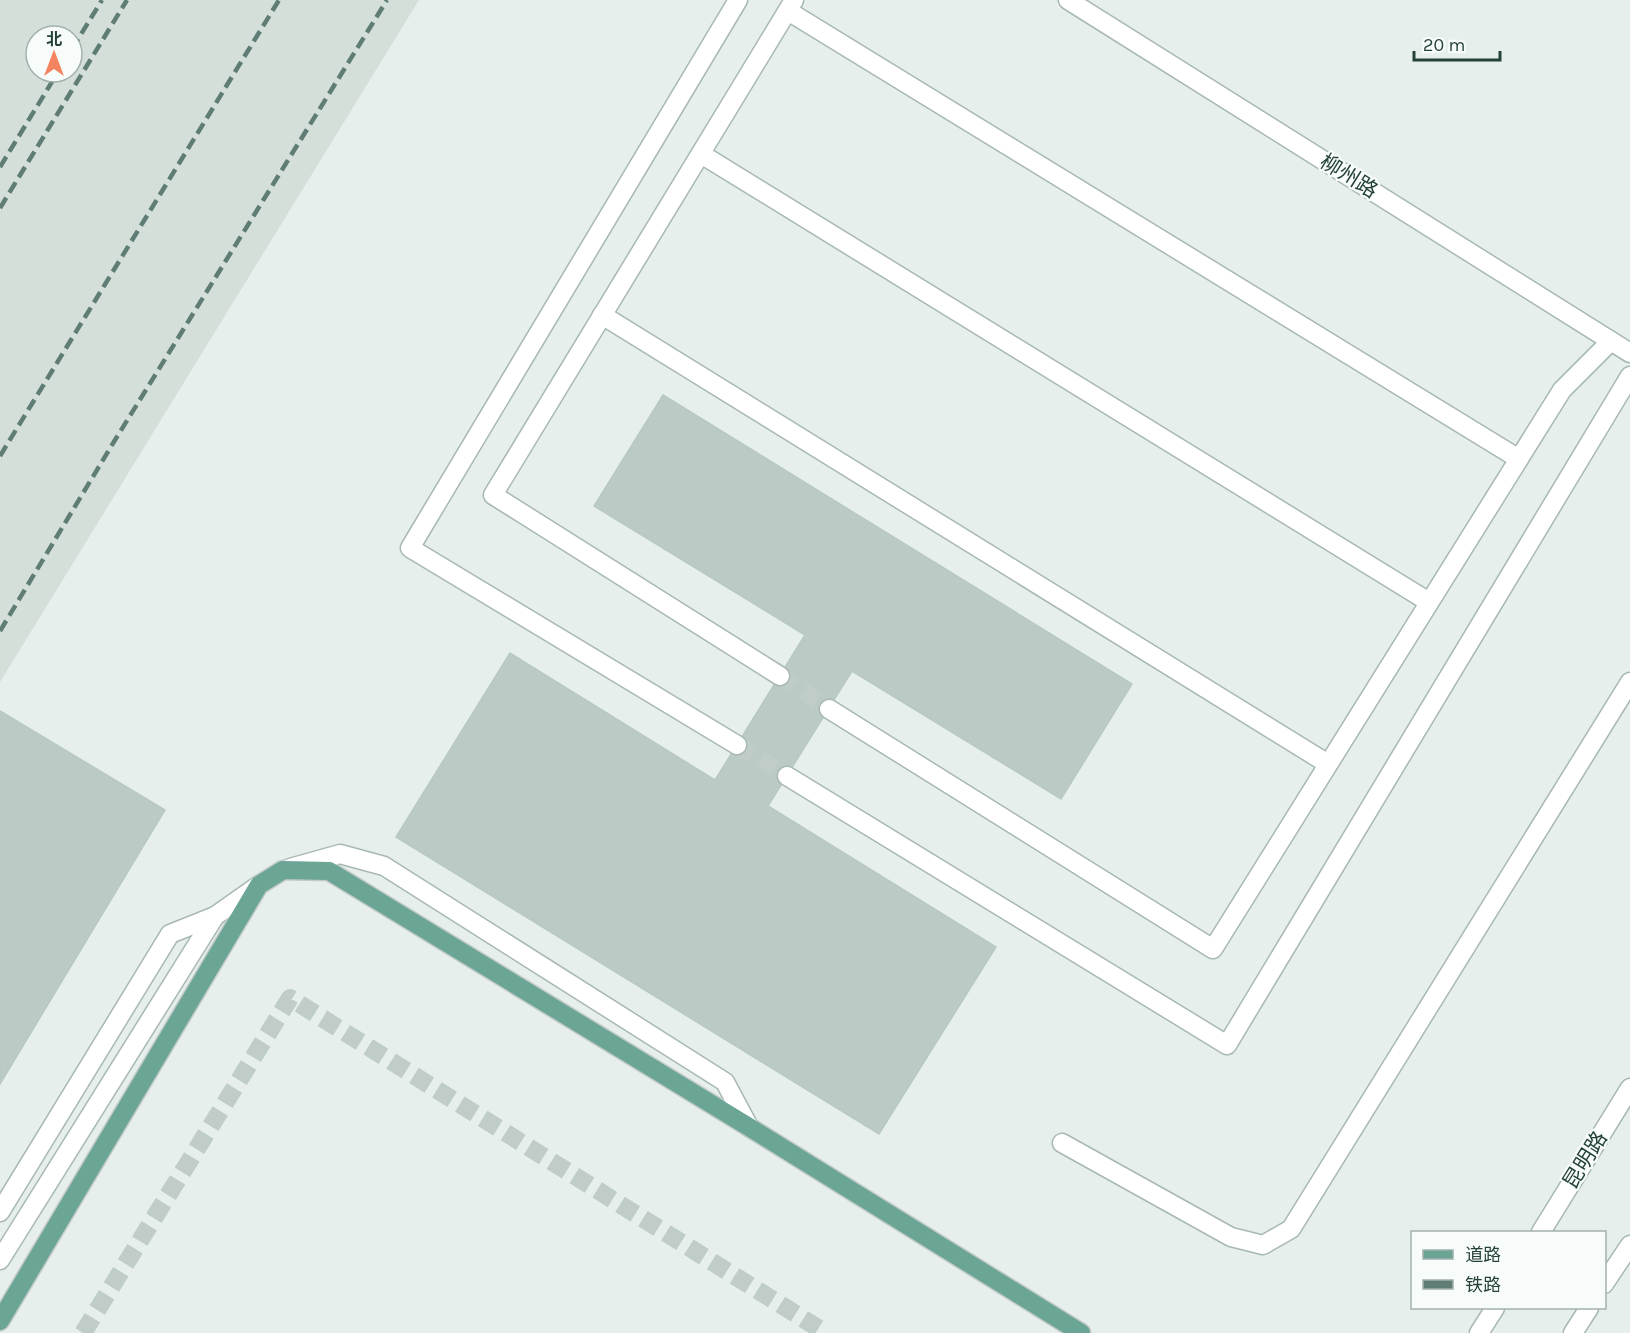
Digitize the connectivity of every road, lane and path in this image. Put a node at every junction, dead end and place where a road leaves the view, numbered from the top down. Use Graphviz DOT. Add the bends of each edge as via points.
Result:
graph roads {
  1 [pos="738,0"];
  2 [pos="1068,0"];
  3 [pos="791,5"];
  4 [pos="701,154"];
  5 [pos="602,315"];
  6 [pos="1611,341"];
  7 [pos="1630,353"];
  8 [pos="1630,376"];
  9 [pos="1519,459"];
  10 [pos="1429,602"];
  11 [pos="780,676"];
  12 [pos="1630,682"];
  13 [pos="829,709"];
  14 [pos="736,745"];
  15 [pos="1328,765"];
  16 [pos="787,776"];
  17 [pos="282,870"];
  18 [pos="259,885"];
  19 [pos="215,916"];
  20 [pos="1630,1088"];
  21 [pos="749,1127"];
  22 [pos="1062,1143"];
  23 [pos="0,1212"];
  24 [pos="1542,1231"];
  25 [pos="1630,1245"];
  26 [pos="0,1260"];
  27 [pos="1606,1282"];
  28 [pos="1494,1309"];
  29 [pos="1588,1309"];
  30 [pos="0,1321"];
  31 [pos="1081,1333"];
  32 [pos="1479,1333"];
  33 [pos="1573,1333"];
  1 -- 14 [label="street" via="410,548"];
  2 -- 6 [label="street, 柳州路"];
  3 -- 4 [label="street"];
  3 -- 9 [label="street"];
  4 -- 5 [label="street"];
  4 -- 10 [label="street"];
  5 -- 11 [label="street" via="493,495"];
  5 -- 15 [label="street"];
  6 -- 7 [label="street, 柳州路"];
  6 -- 9 [label="street" via="1562,390"];
  8 -- 16 [label="street" via="1227,1045"];
  9 -- 10 [label="street"];
  10 -- 15 [label="street"];
  12 -- 22 [label="street" via="1291,1229 1263,1245 1231,1237"];
  13 -- 15 [label="street" via="1213,948"];
  17 -- 18 [label="main road"];
  17 -- 21 [label="main road" via="329,871"];
  17 -- 21 [label="street" via="340,854 384,866 725,1083"];
  18 -- 19 [label="street"];
  18 -- 30 [label="main road"];
  19 -- 23 [label="street" via="170,934"];
  19 -- 26 [label="street"];
  20 -- 24 [label="street, 昆明路"];
  21 -- 31 [label="main road"];
  25 -- 27 [label="street"];
  28 -- 32 [label="street"];
  29 -- 33 [label="street"];
}
